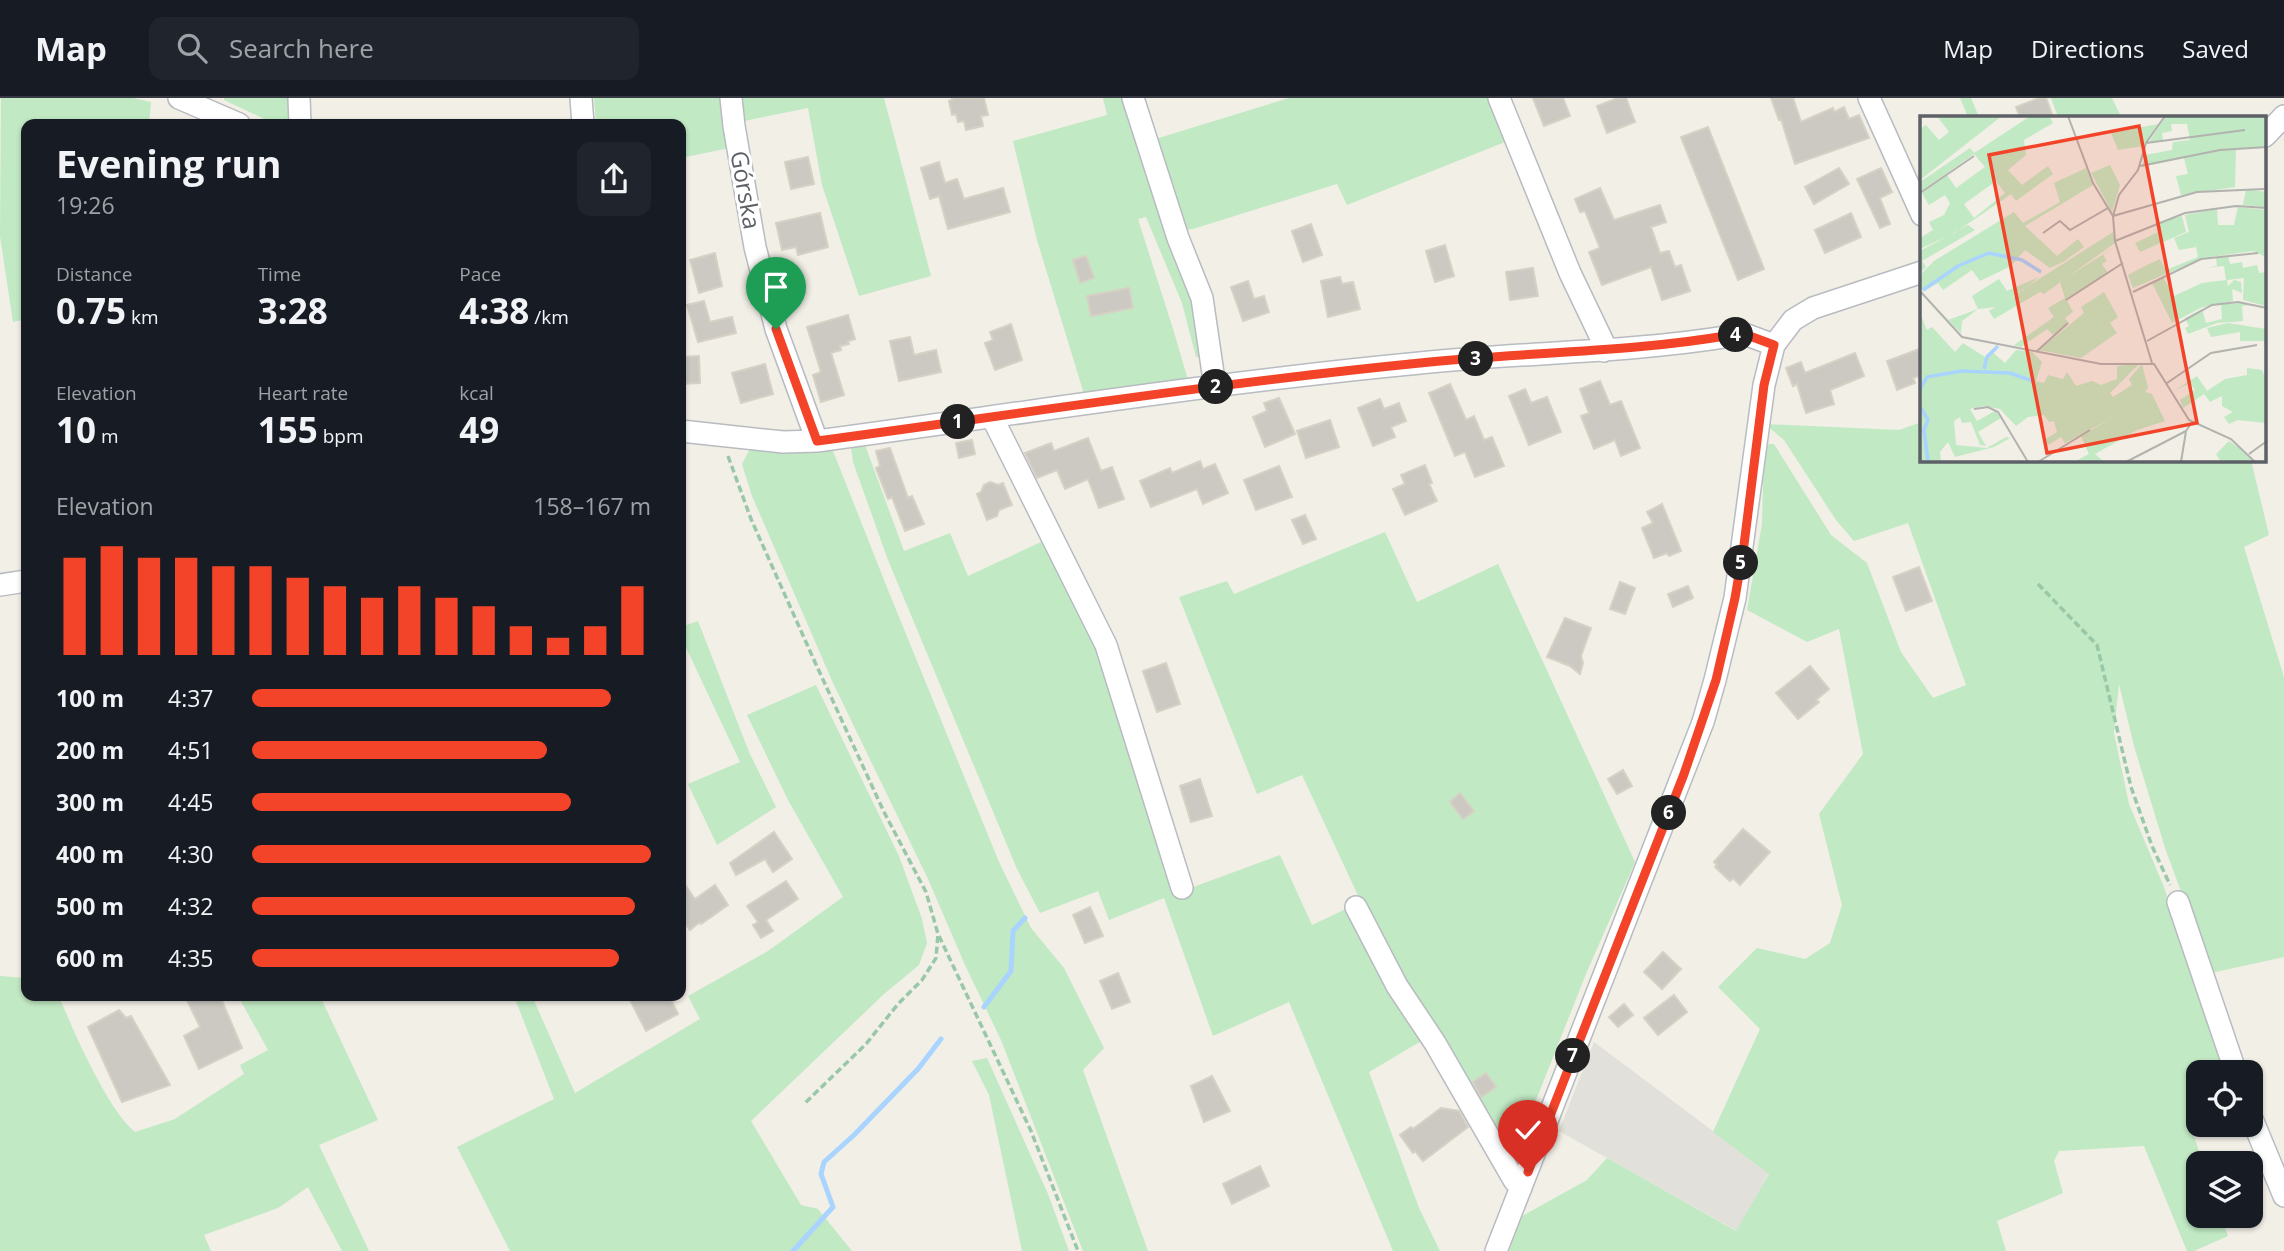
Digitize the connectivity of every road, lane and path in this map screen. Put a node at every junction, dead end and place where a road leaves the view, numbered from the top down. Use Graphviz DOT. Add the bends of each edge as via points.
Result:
graph roads {
  1 [pos="179,98"];
  2 [pos="299,98"];
  3 [pos="581,98"];
  4 [pos="731,98"];
  5 [pos="1133,98"];
  6 [pos="1499,98"];
  7 [pos="1869,98"];
  8 [pos="227,119"];
  9 [pos="300,119"];
  10 [pos="583,119"];
  11 [pos="1920,211"];
  12 [pos="1920,273"];
  13 [pos="1774,345"];
  14 [pos="1604,351"];
  15 [pos="1215,387"];
  16 [pos="992,417"];
  17 [pos="686,432"];
  18 [pos="723,436"];
  19 [pos="817,441"];
  20 [pos="21,582"];
  21 [pos="0,584"];
  22 [pos="2038,584"];
  23 [pos="1182,888"];
  24 [pos="2178,902"];
  25 [pos="1356,907"];
  26 [pos="938,934"];
  27 [pos="2232,1060"];
  28 [pos="805,1103"];
  29 [pos="2260,1137"];
  30 [pos="1521,1188"];
  31 [pos="2284,1196"];
  32 [pos="1078,1251"];
  33 [pos="1496,1251"];
  1 -- 8 [label="street"];
  2 -- 9 [label="street"];
  3 -- 10 [label="street"];
  4 -- 19 [label="street, Górska" via="755,247 776,329"];
  5 -- 15 [label="street" via="1166,205 1202,298"];
  6 -- 14 [label="street"];
  7 -- 11 [label="street"];
  12 -- 13 [label="street" via="1813,308 1793,320"];
  13 -- 14 [label="street" via="1747,335 1731,335"];
  13 -- 30 [label="street" via="1764,385 1735,598 1716,680 1684,774"];
  14 -- 15 [label="street" via="1422,362"];
  15 -- 16 [label="street"];
  16 -- 19 [label="street"];
  16 -- 23 [label="street" via="1107,645"];
  17 -- 18 [label="street"];
  18 -- 19 [label="street"];
  18 -- 26 [label="path" via="751,519 884,813 926,892"];
  20 -- 21 [label="street"];
  22 -- 24 [label="path" via="2097,645 2131,787"];
  24 -- 27 [label="street"];
  25 -- 30 [label="street" via="1397,986"];
  26 -- 28 [label="path" via="936,958 922,980 866,1044"];
  26 -- 32 [label="path" via="1031,1131"];
  29 -- 31 [label="street"];
  30 -- 33 [label="street"];
}
